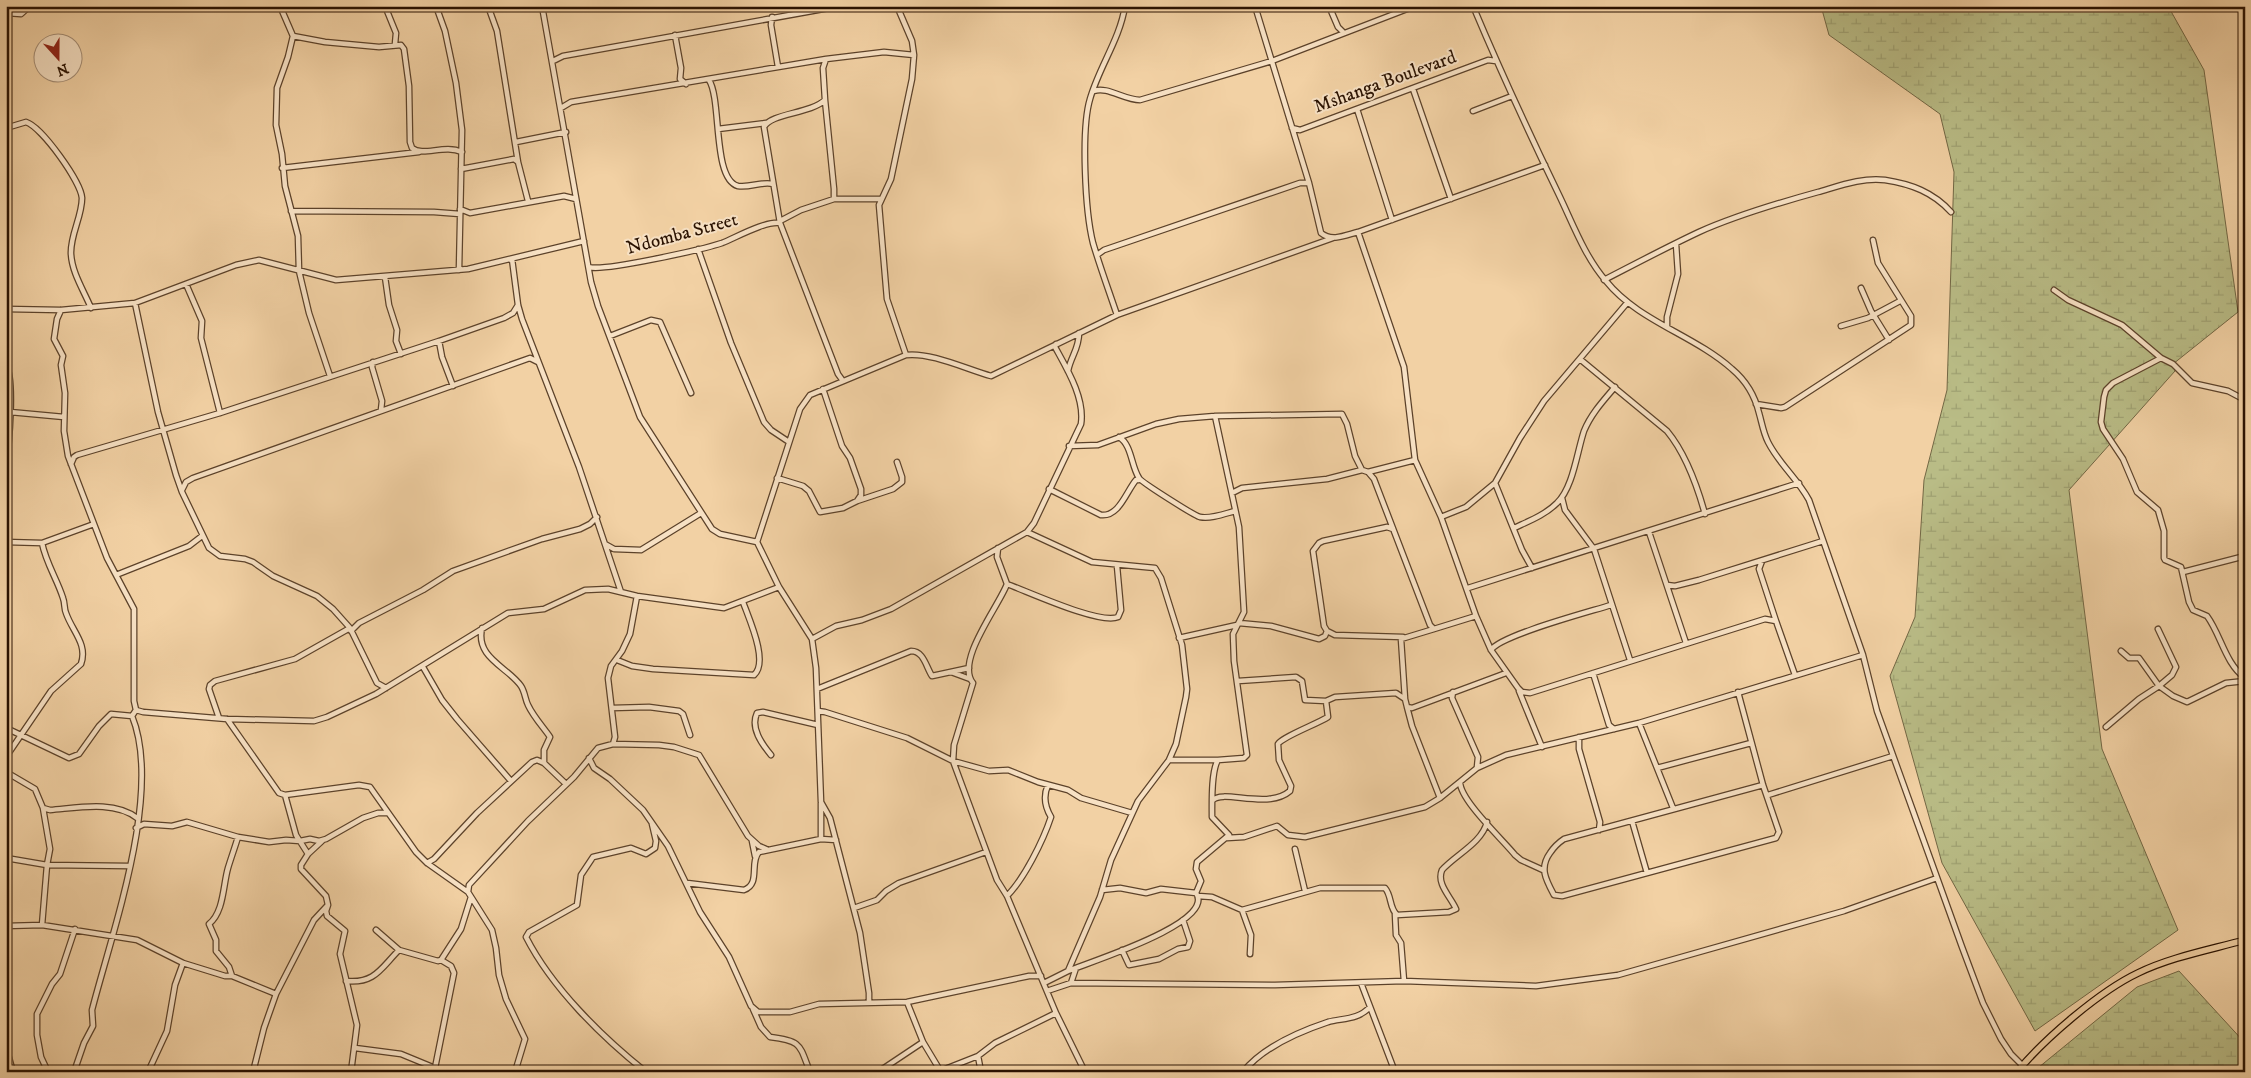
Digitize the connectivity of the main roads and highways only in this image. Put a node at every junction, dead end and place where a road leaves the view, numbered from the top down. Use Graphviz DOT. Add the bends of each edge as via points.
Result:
graph roads {
  1 [pos="2245,940"];
  2 [pos="2016,1072"];
  1 -- 2 [label="main road" via="2156,966 2123,982 2053,1034"];
}
